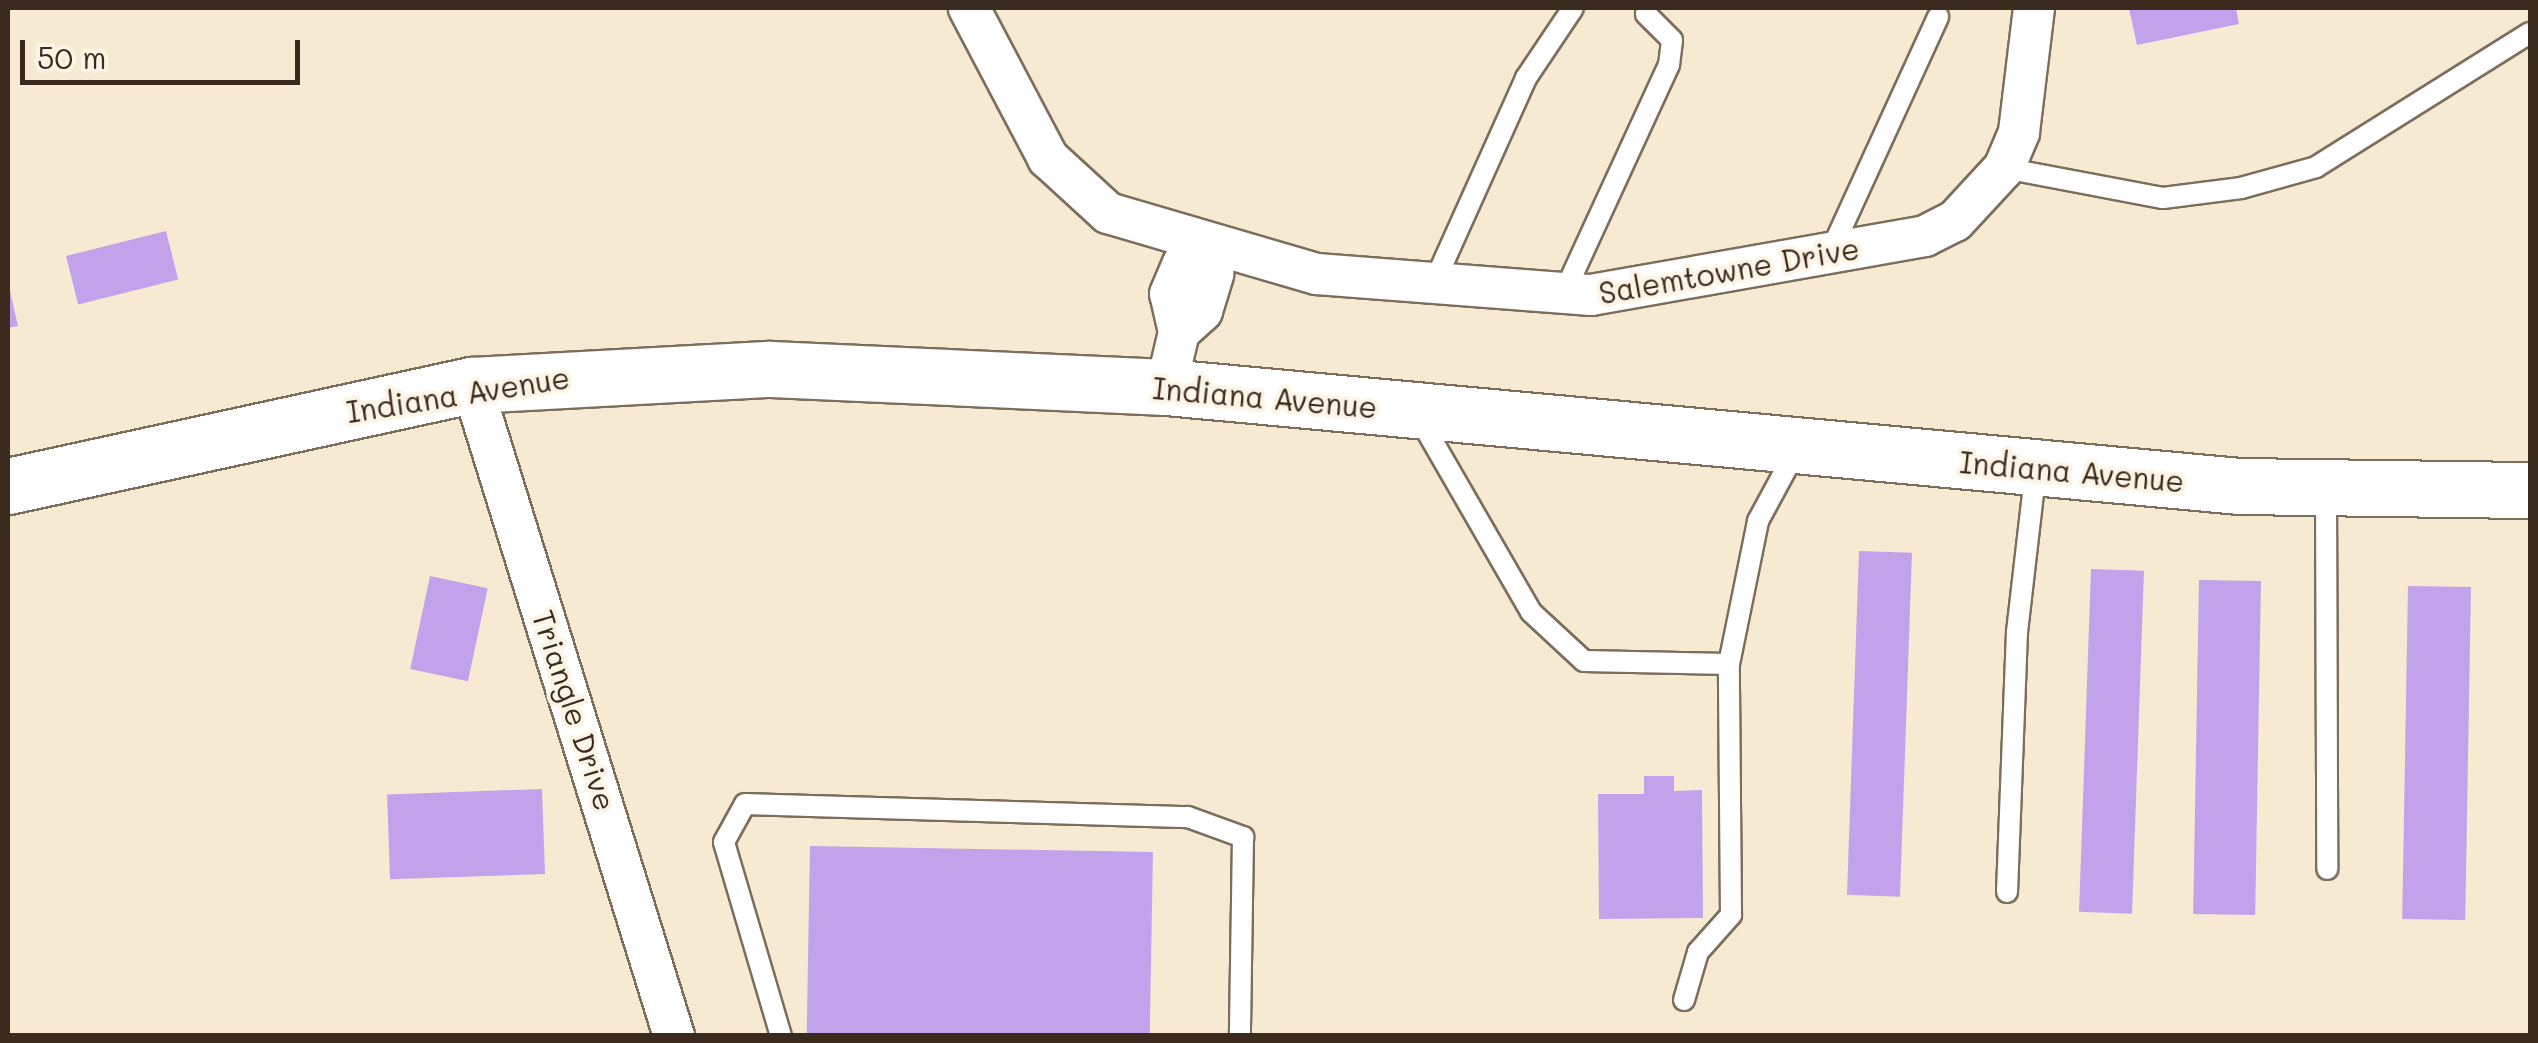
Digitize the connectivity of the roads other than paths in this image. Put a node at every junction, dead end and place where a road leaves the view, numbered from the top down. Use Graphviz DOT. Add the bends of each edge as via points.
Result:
graph roads {
  1 [pos="969,8"];
  2 [pos="1573,8"];
  3 [pos="2034,8"];
  4 [pos="1646,14"];
  5 [pos="1938,17"];
  6 [pos="2530,33"];
  7 [pos="2004,168"];
  8 [pos="1205,253"];
  9 [pos="1829,254"];
  10 [pos="1434,283"];
  11 [pos="1564,294"];
  12 [pos="472,386"];
  13 [pos="1166,387"];
  14 [pos="1414,410"];
  15 [pos="1799,446"];
  16 [pos="2036,468"];
  17 [pos="8,486"];
  18 [pos="2326,488"];
  19 [pos="2530,490"];
  20 [pos="1729,664"];
  21 [pos="2328,870"];
  22 [pos="2007,892"];
  23 [pos="1684,1000"];
  24 [pos="674,1036"];
  25 [pos="781,1036"];
  26 [pos="1240,1036"];
  1 -- 8 [label="street, Salemtowne Drive" via="1048,158 1076,190 1142,229"];
  2 -- 10 [label="lane" via="1526,78"];
  3 -- 7 [label="street, Salemtowne Drive" via="2019,132"];
  4 -- 11 [label="lane" via="1672,40 1669,66"];
  5 -- 9 [label="lane"];
  6 -- 7 [label="lane" via="2316,167 2241,188 2163,198"];
  7 -- 9 [label="street, Salemtowne Drive" via="1981,199 1925,236"];
  8 -- 10 [label="street, Salemtowne Drive" via="1317,274"];
  8 -- 13 [label="street" via="1183,264 1170,294 1178,332"];
  9 -- 11 [label="street, Salemtowne Drive"];
  10 -- 11 [label="street, Salemtowne Drive"];
  12 -- 13 [label="main road, Indiana Avenue" via="772,369"];
  12 -- 17 [label="main road, Indiana Avenue"];
  12 -- 24 [label="street, Triangle Drive"];
  13 -- 14 [label="main road, Indiana Avenue"];
  14 -- 15 [label="main road, Indiana Avenue"];
  14 -- 20 [label="lane" via="1531,612 1584,661"];
  15 -- 16 [label="main road, Indiana Avenue"];
  15 -- 20 [label="lane" via="1758,521"];
  16 -- 18 [label="main road, Indiana Avenue"];
  16 -- 22 [label="lane" via="2016,632"];
  18 -- 19 [label="main road, Indiana Avenue"];
  18 -- 21 [label="lane"];
  20 -- 23 [label="lane" via="1731,916 1698,952"];
  25 -- 26 [label="lane" via="724,842 745,804 1188,817 1243,837"];
}
